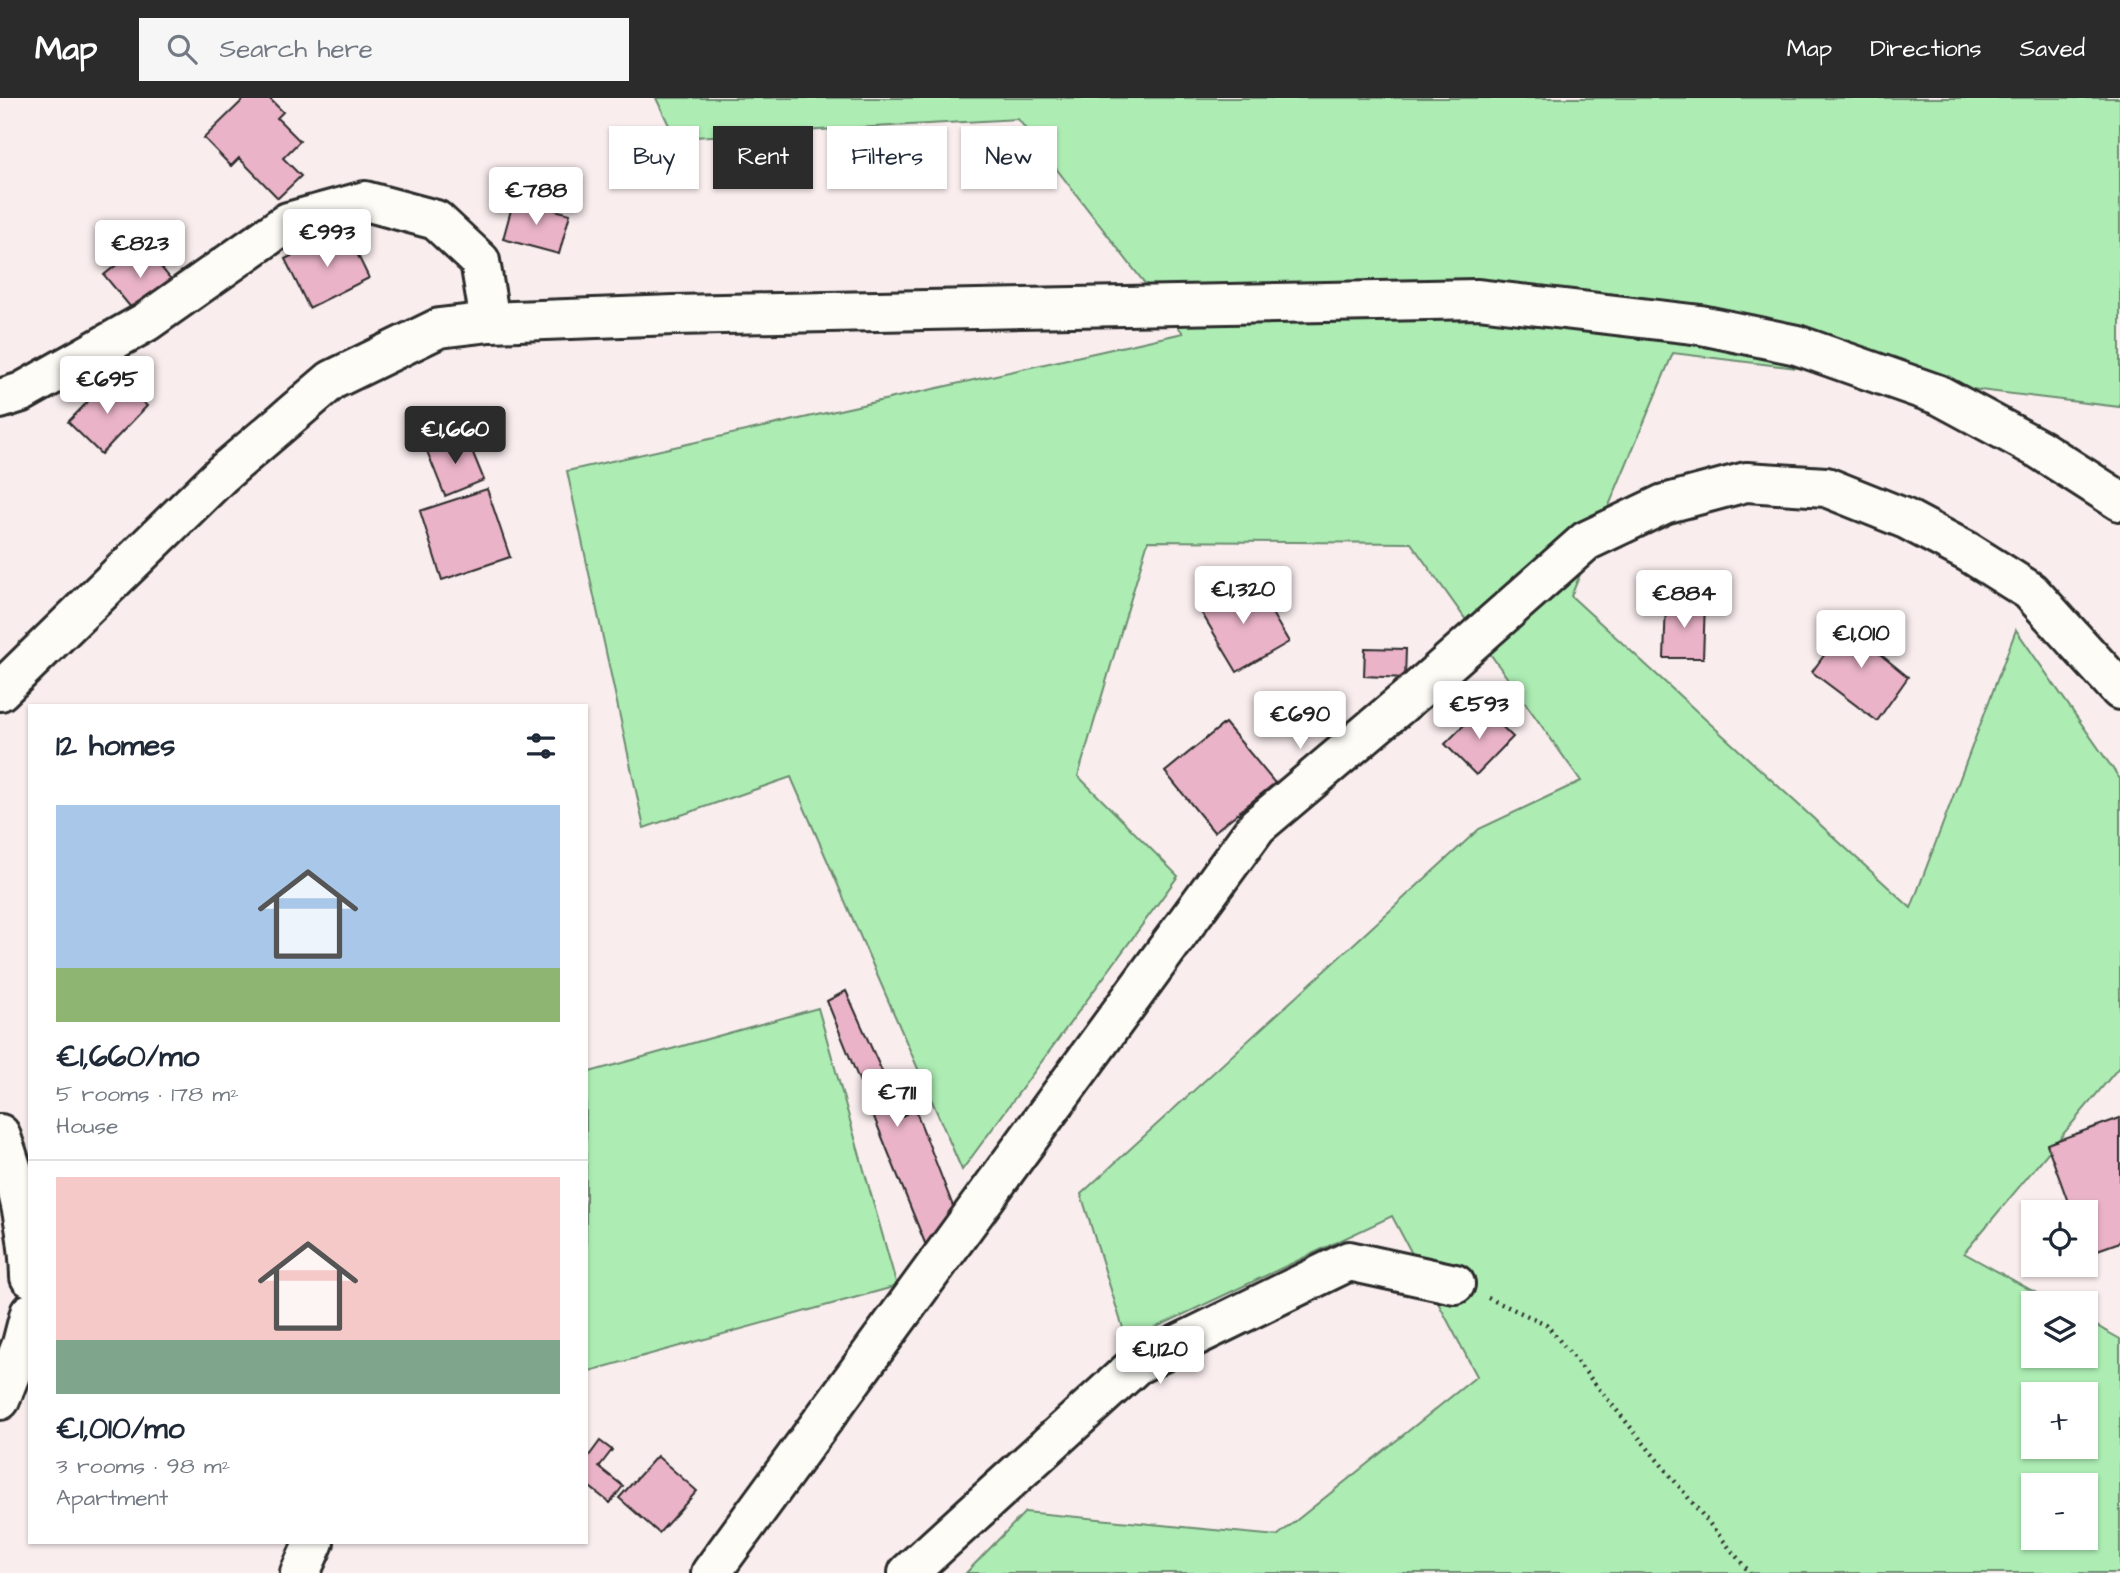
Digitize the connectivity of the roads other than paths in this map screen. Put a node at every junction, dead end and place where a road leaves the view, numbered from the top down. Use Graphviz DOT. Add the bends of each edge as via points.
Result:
graph roads {
  1 [pos="490,322"];
  2 [pos="0,399"];
  3 [pos="2120,501"];
  4 [pos="2120,690"];
  5 [pos="0,691"];
  6 [pos="0,1134"];
  7 [pos="28,1247"];
  8 [pos="1455,1284"];
  9 [pos="28,1321"];
  10 [pos="0,1400"];
  11 [pos="313,1544"];
  12 [pos="300,1573"];
  13 [pos="711,1573"];
  14 [pos="908,1573"];
  1 -- 2 [label="street" via="480,261 436,220 365,201 288,222 146,322 22,392"];
  1 -- 3 [label="street" via="1478,299 1701,326 1797,345 1939,396 2039,449"];
  1 -- 5 [label="street" via="439,328 332,380 222,474"];
  4 -- 13 [label="street" via="2030,591 1906,519 1826,487 1745,482 1664,504 1586,541 1257,826"];
  6 -- 7 [label="street" via="19,1186"];
  8 -- 14 [label="street" via="1349,1261 1136,1365"];
  9 -- 10 [label="street"];
  11 -- 12 [label="street"];
}
